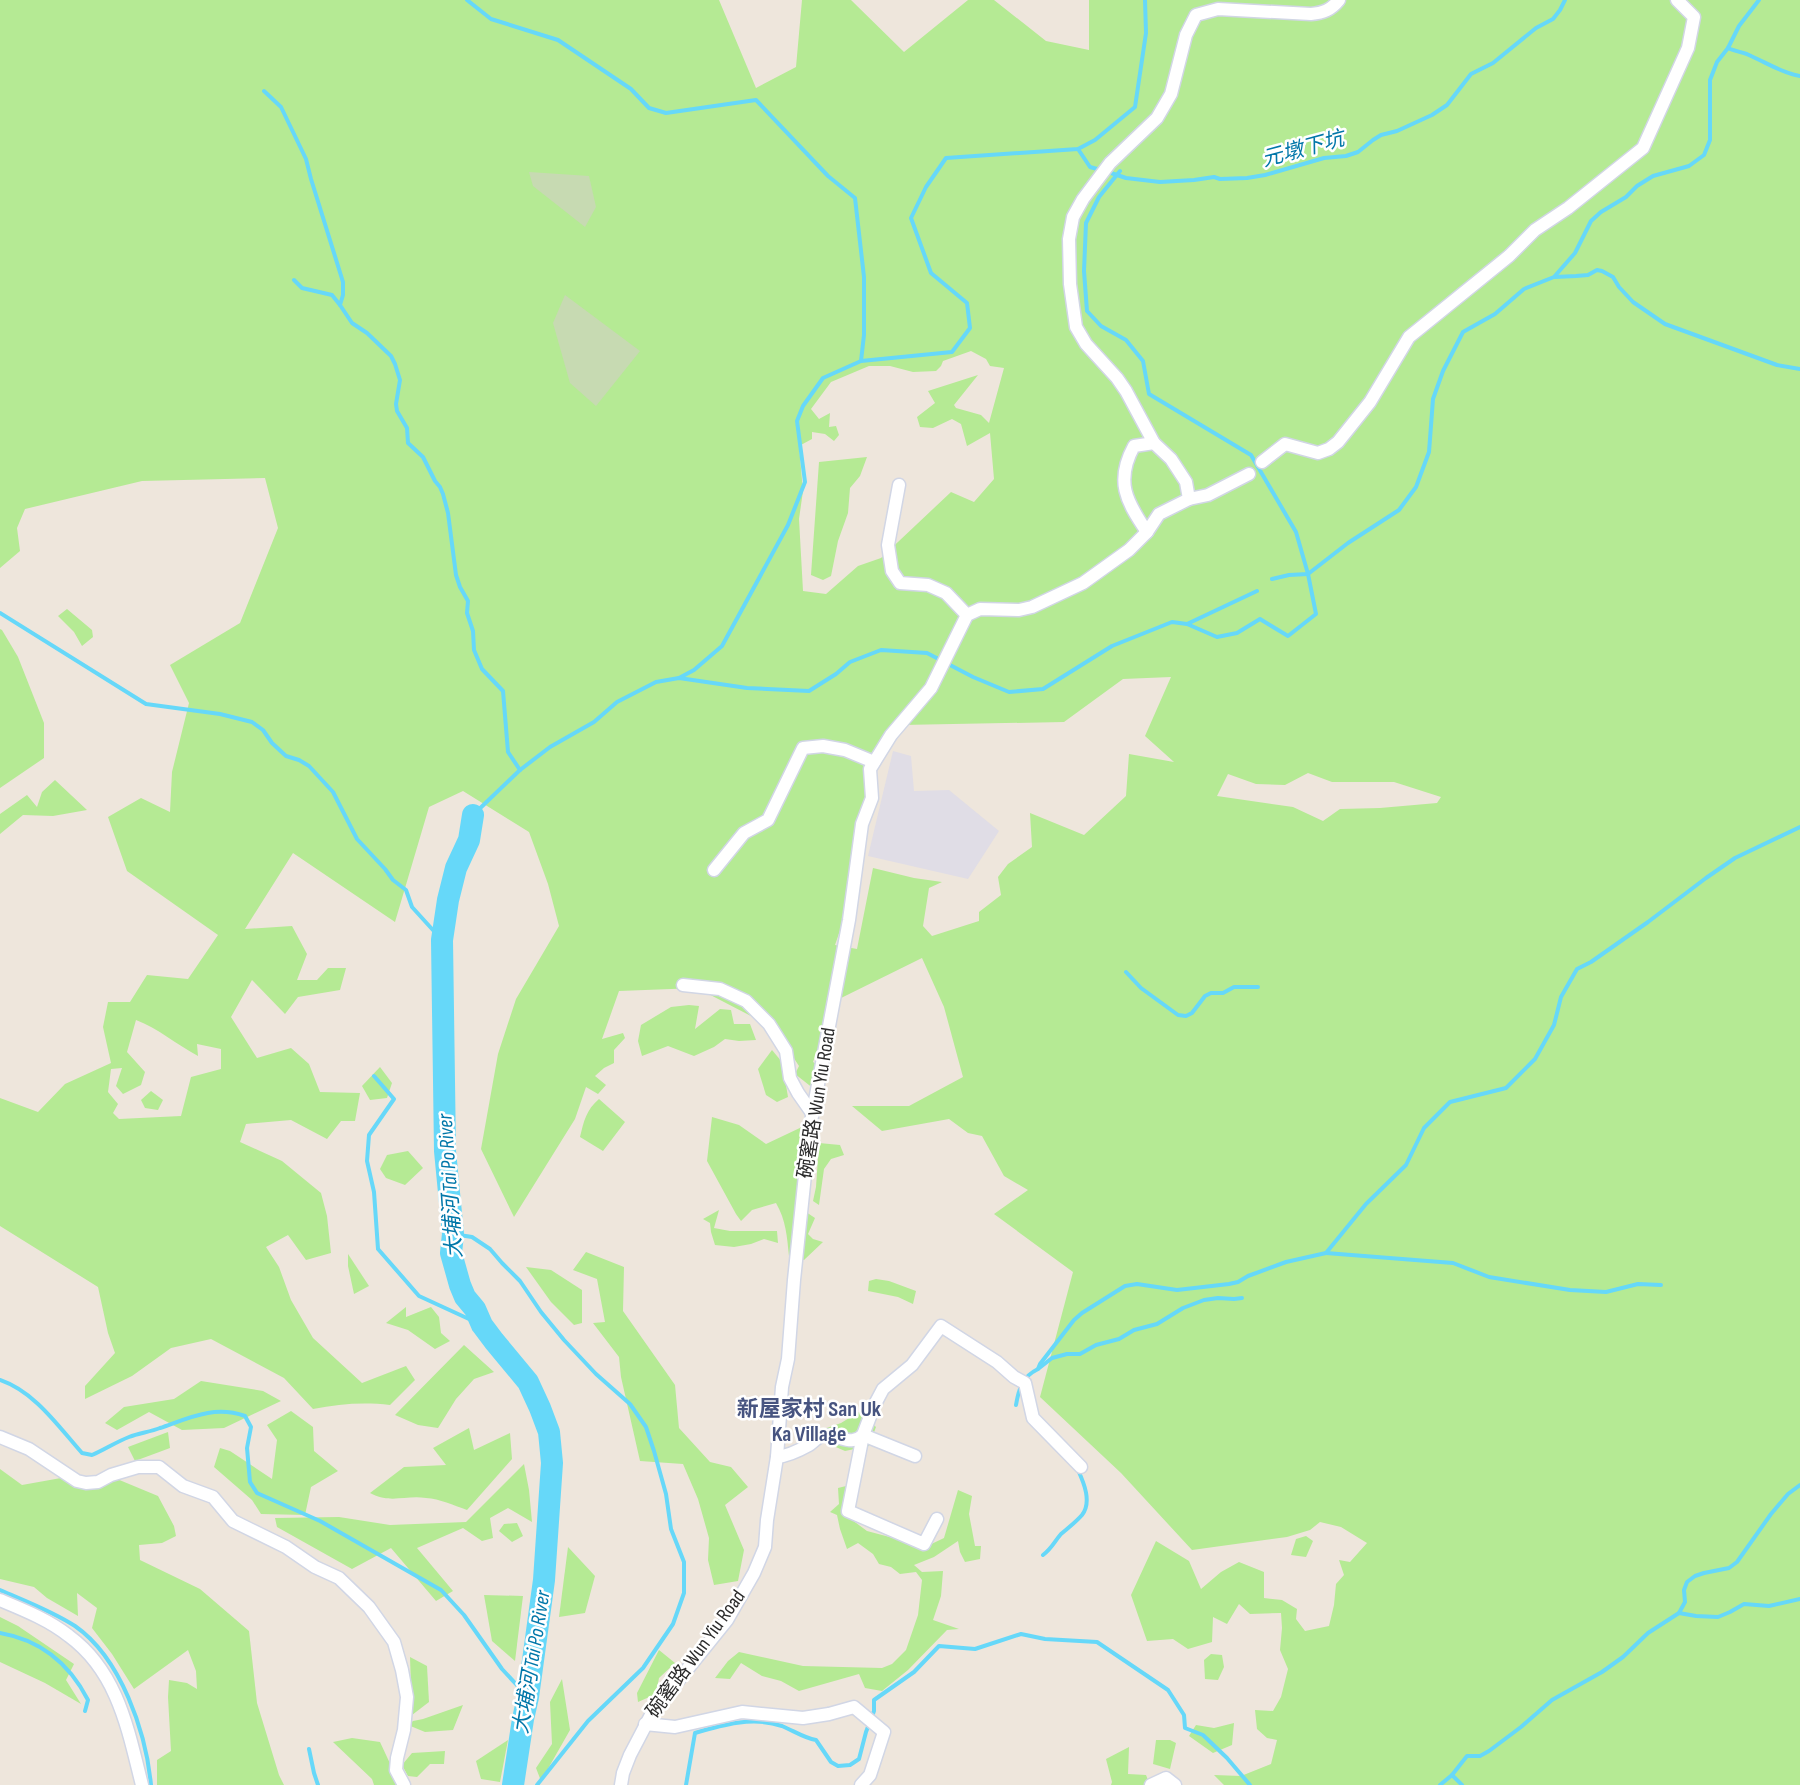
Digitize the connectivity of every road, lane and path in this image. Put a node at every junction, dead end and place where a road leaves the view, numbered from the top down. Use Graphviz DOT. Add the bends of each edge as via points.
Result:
graph roads {
  1 [pos="1339,0"];
  2 [pos="1677,0"];
  3 [pos="1154,442"];
  4 [pos="1262,462"];
  5 [pos="1249,474"];
  6 [pos="899,485"];
  7 [pos="1189,499"];
  8 [pos="1147,532"];
  9 [pos="967,615"];
  10 [pos="874,762"];
  11 [pos="714,870"];
  12 [pos="683,985"];
  13 [pos="812,1113"];
  14 [pos="863,1435"];
  15 [pos="0,1437"];
  16 [pos="915,1456"];
  17 [pos="777,1457"];
  18 [pos="1081,1467"];
  19 [pos="938,1519"];
  20 [pos="0,1600"];
  21 [pos="645,1724"];
  22 [pos="142,1785"];
  23 [pos="404,1785"];
  24 [pos="621,1785"];
  25 [pos="861,1785"];
  26 [pos="1151,1785"];
  27 [pos="1175,1785"];
  1 -- 3 [label="street" via="1324,13 1218,9 1196,15 1186,35 1171,94 1157,118 1110,163 1073,217 1069,239 1070,284 1076,327 1126,391"];
  2 -- 4 [label="street" via="1694,17 1688,48 1643,148 1535,230 1409,337 1370,402 1338,442 1318,453 1285,444"];
  3 -- 7 [label="street" via="1186,482"];
  3 -- 8 [label="street" via="1134,446 1124,473 1127,499"];
  5 -- 7 [label="street" via="1209,495"];
  6 -- 9 [label="street" via="888,545 892,571 900,583 928,585 946,593"];
  7 -- 8 [label="street" via="1159,513"];
  8 -- 9 [label="street" via="1130,550 1083,583 1032,607 980,609"];
  9 -- 10 [label="street, 碗窰路 Wun Yiu Road" via="931,688 891,735"];
  10 -- 11 [label="street" via="845,750 803,748 768,820 744,833"];
  10 -- 13 [label="street, 碗窰路 Wun Yiu Road" via="870,769 872,798 862,824 849,920"];
  12 -- 13 [label="street" via="720,989 746,1001 770,1024 786,1051 790,1078"];
  13 -- 17 [label="street, 碗窰路 Wun Yiu Road"];
  14 -- 16 [label="street"];
  14 -- 17 [label="street" via="853,1441 830,1435 820,1437"];
  14 -- 18 [label="street" via="883,1389 912,1365 941,1326 1019,1380 1033,1418"];
  14 -- 19 [label="street" via="848,1511 924,1544"];
  15 -- 23 [label="street" via="29,1449 86,1483 138,1467 159,1467 183,1486 213,1497 233,1521 286,1546 339,1578 369,1607 394,1642 407,1697 396,1770"];
  17 -- 21 [label="street, 碗窰路 Wun Yiu Road" via="765,1547 754,1573 727,1620"];
  20 -- 22 [label="street" via="69,1635 102,1668 123,1714"];
  21 -- 24 [label="street, 碗窰路 Wun Yiu Road"];
  21 -- 25 [label="street" via="675,1727 742,1712 803,1718 854,1707 884,1732 870,1775"];
  26 -- 27 [label="street" via="1166,1778"];
}
